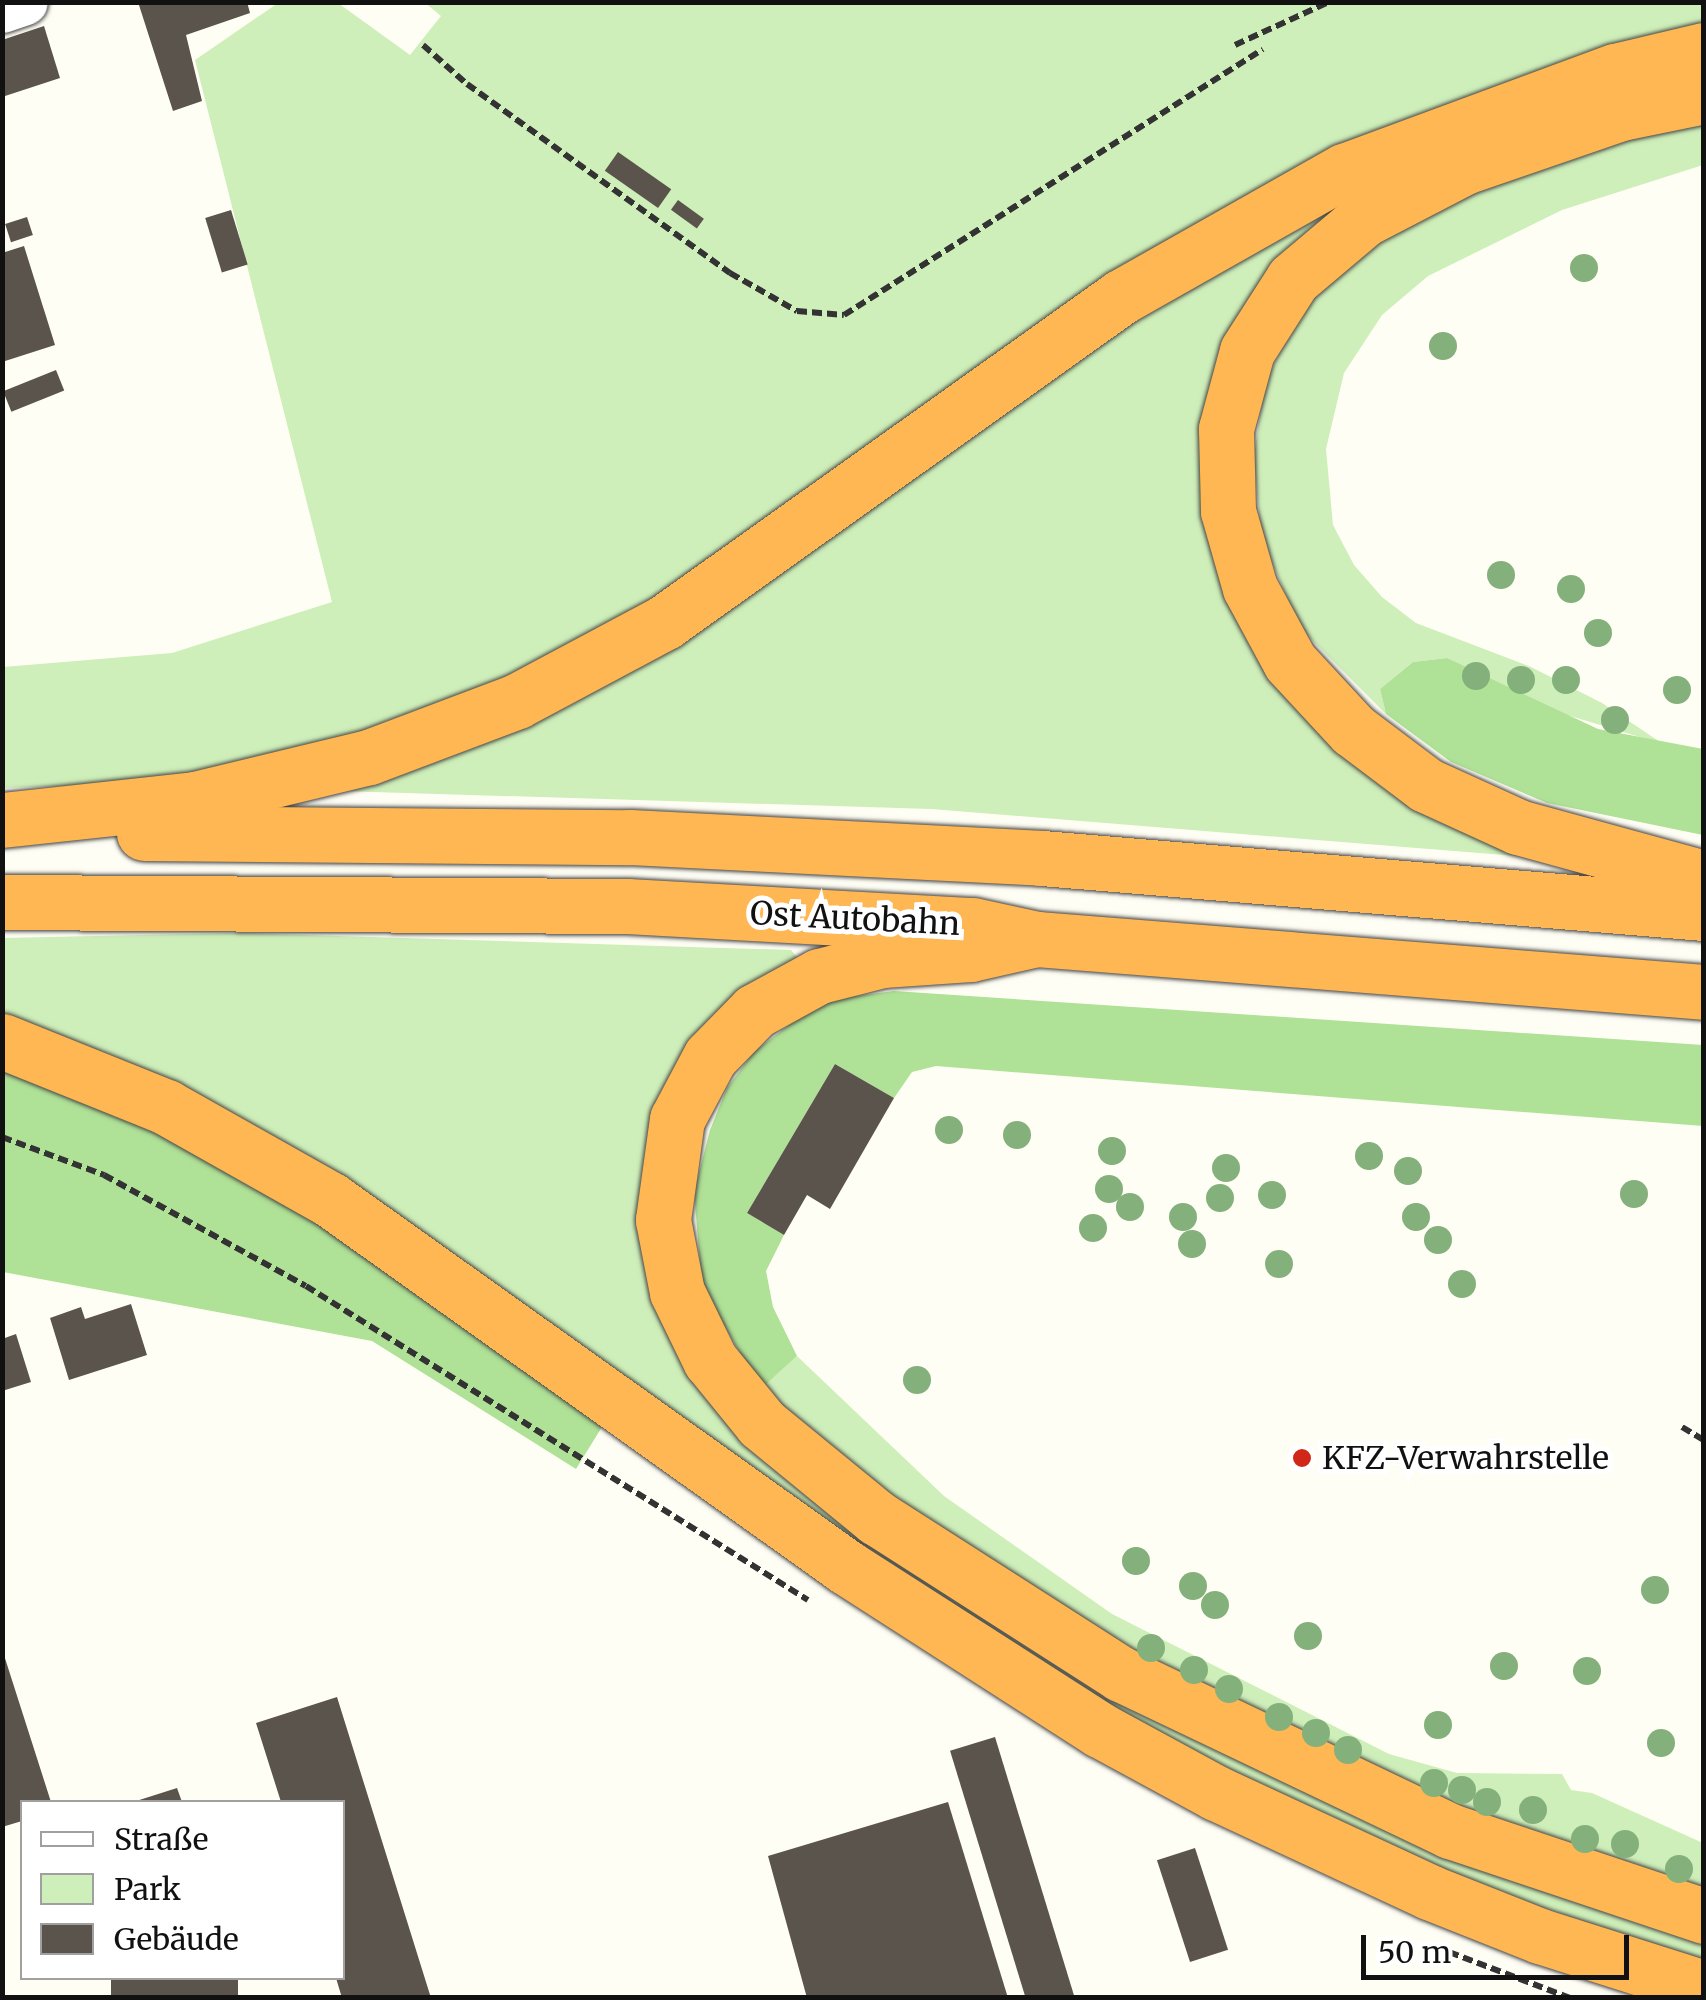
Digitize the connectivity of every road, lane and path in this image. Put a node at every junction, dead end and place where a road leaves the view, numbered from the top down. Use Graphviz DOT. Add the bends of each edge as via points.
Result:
graph roads {
  1 [pos="25,2"];
  2 [pos="1329,2"];
  3 [pos="2,10"];
  4 [pos="423,45"];
  5 [pos="1236,45"];
  6 [pos="1263,48"];
  7 [pos="1704,50"];
  8 [pos="1704,96"];
  9 [pos="2,820"];
  10 [pos="2,836"];
  11 [pos="1704,878"];
  12 [pos="2,902"];
  13 [pos="1704,913"];
  14 [pos="1037,939"];
  15 [pos="1704,992"];
  16 [pos="2,1041"];
  17 [pos="2,1137"];
  18 [pos="1682,1427"];
  19 [pos="1704,1440"];
  20 [pos="656,1505"];
  21 [pos="1704,1916"];
  22 [pos="1704,1988"];
  1 -- 3 [label="street"];
  2 -- 5 [label="path"];
  4 -- 6 [label="path" via="466,84 730,273 798,311 844,315"];
  7 -- 9 [label="highway" via="1614,71 1344,172 1121,297 665,622 517,701 369,757 194,799"];
  8 -- 11 [label="highway" via="1621,113 1464,167 1364,219 1293,279 1247,351 1226,429 1228,511 1250,588 1290,662 1354,730 1426,785 1518,828"];
  10 -- 13 [label="highway" via="630,837 1042,858"];
  12 -- 14 [label="highway, Ost Autobahn" via="627,906 972,924"];
  14 -- 15 [label="highway, Ost Autobahn"];
  14 -- 21 [label="highway" via="970,954 882,960 819,976 755,1011 710,1056 676,1119 663,1220 677,1292 710,1360 762,1424 877,1518 1122,1674 1450,1830"];
  16 -- 22 [label="highway" via="166,1107 331,1200 846,1567 1100,1730 1216,1794 1429,1892"];
  17 -- 20 [label="path" via="104,1174 306,1286"];
  18 -- 19 [label="path"];
}
